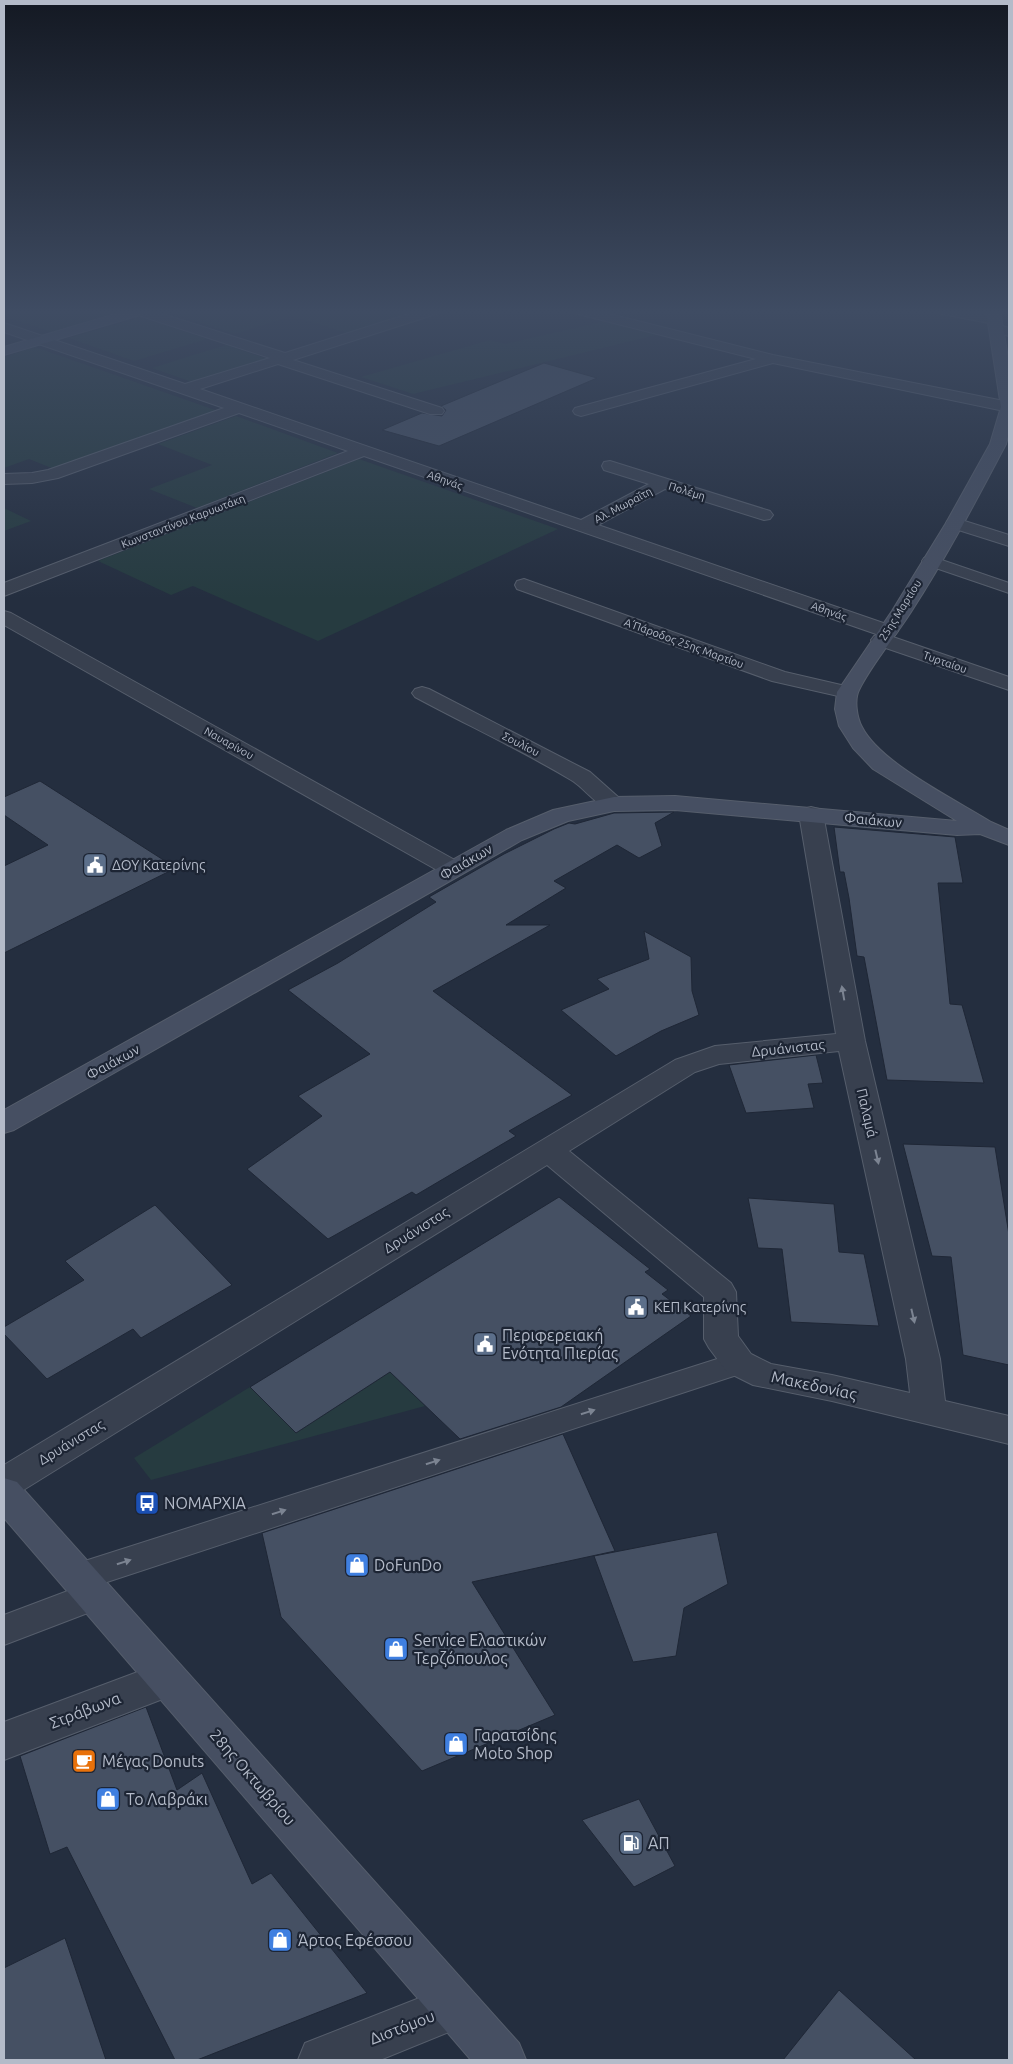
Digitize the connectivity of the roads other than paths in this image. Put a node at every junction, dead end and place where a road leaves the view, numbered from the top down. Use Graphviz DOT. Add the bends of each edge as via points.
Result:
graph roads {
  1 [pos="234,406"];
  2 [pos="422,406"];
  3 [pos="598,406"];
  4 [pos="1008,406"];
  5 [pos="239,408"];
  6 [pos="436,411"];
  7 [pos="581,411"];
  8 [pos="362,451"];
  9 [pos="610,466"];
  10 [pos="4,479"];
  11 [pos="664,484"];
  12 [pos="764,515"];
  13 [pos="955,523"];
  14 [pos="581,527"];
  15 [pos="1009,542"];
  16 [pos="930,561"];
  17 [pos="524,585"];
  18 [pos="1009,588"];
  19 [pos="4,590"];
  20 [pos="4,617"];
  21 [pos="884,636"];
  22 [pos="1009,684"];
  23 [pos="847,692"];
  24 [pos="422,694"];
  25 [pos="614,804"];
  26 [pos="811,814"];
  27 [pos="983,827"];
  28 [pos="1009,838"];
  29 [pos="453,869"];
  30 [pos="852,1041"];
  31 [pos="4,1124"];
  32 [pos="547,1150"];
  33 [pos="739,1363"];
  34 [pos="929,1410"];
  35 [pos="1009,1430"];
  36 [pos="4,1483"];
  37 [pos="4,1493"];
  38 [pos="86,1587"];
  39 [pos="4,1630"];
  40 [pos="166,1679"];
  41 [pos="4,1741"];
  42 [pos="455,2007"];
  43 [pos="322,2060"];
  44 [pos="502,2060"];
  1 -- 5 [label="street, Αθηνάς"];
  2 -- 6 [label="street"];
  3 -- 7 [label="street"];
  4 -- 13 [label="street, 25ης Μαρτίου" via="998,444"];
  5 -- 8 [label="street, Αθηνάς"];
  5 -- 10 [label="street" via="52,474"];
  8 -- 14 [label="street, Αθηνάς"];
  8 -- 19 [label="street, Κωνσταντίνου Καρυωτάκη"];
  9 -- 11 [label="street, Πολέμη"];
  11 -- 12 [label="street, Πολέμη"];
  11 -- 14 [label="street, Αλ. Μωραΐτη"];
  13 -- 15 [label="street"];
  13 -- 16 [label="street, 25ης Μαρτίου"];
  14 -- 21 [label="street, Αθηνάς"];
  16 -- 18 [label="lane"];
  16 -- 21 [label="street, 25ης Μαρτίου"];
  17 -- 23 [label="street, Α΄ Πάροδος 25ης Μαρτίου" via="779,677"];
  20 -- 29 [label="street, Ναυαρίνου"];
  21 -- 22 [label="street, Τυρταίου"];
  21 -- 23 [label="street, 25ης Μαρτίου"];
  23 -- 27 [label="street" via="850,726 881,764"];
  24 -- 25 [label="street, Σουλίου" via="582,777"];
  25 -- 26 [label="street, Φαιάκων" via="675,803"];
  25 -- 29 [label="street, Φαιάκων" via="561,815 514,835"];
  26 -- 27 [label="street, Φαιάκων" via="957,828"];
  30 -- 26 [label="street, Παλαμά, one-way"];
  27 -- 28 [label="street"];
  29 -- 31 [label="street, Φαιάκων"];
  30 -- 32 [label="street, Δρυάνιστας" via="715,1056 686,1066"];
  30 -- 34 [label="street, Παλαμά, one-way" via="923,1359"];
  32 -- 33 [label="street, Μακεδονίας" via="720,1292 721,1339"];
  32 -- 36 [label="street, Δρυάνιστας"];
  33 -- 34 [label="street, Μακεδονίας" via="765,1376"];
  38 -- 33 [label="lane, one-way"];
  34 -- 35 [label="street, Μακεδονίας"];
  37 -- 38 [label="street, 28ης Οκτωβρίου"];
  38 -- 39 [label="lane"];
  38 -- 40 [label="street, 28ης Οκτωβρίου"];
  40 -- 41 [label="street, Στράβωνα"];
  40 -- 42 [label="street, 28ης Οκτωβρίου"];
  42 -- 43 [label="street, Διστόμου"];
  42 -- 44 [label="street, 28ης Οκτωβρίου"];
}
